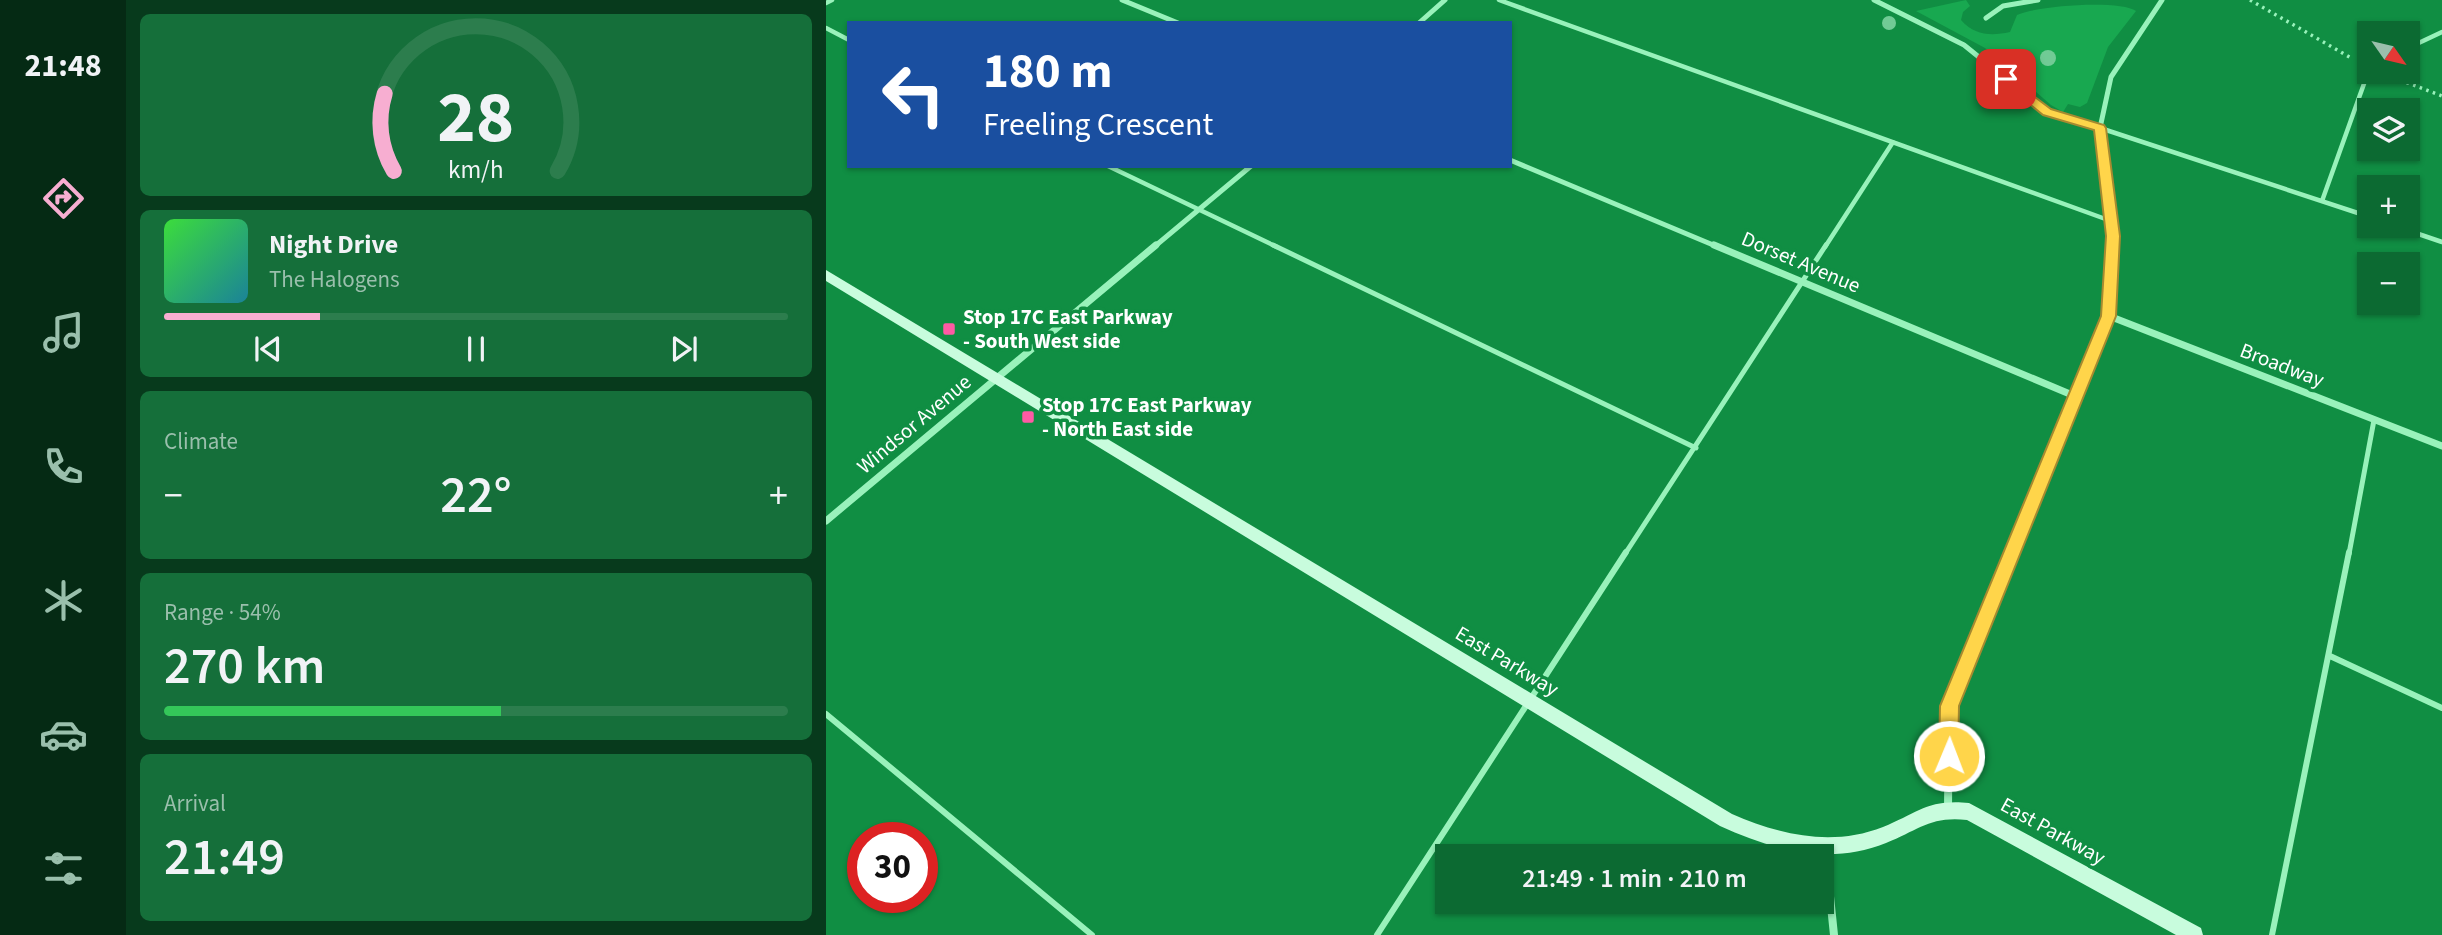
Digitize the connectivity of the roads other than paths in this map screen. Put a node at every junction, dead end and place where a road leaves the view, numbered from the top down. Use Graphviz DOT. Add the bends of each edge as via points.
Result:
graph roads {
  1 [pos="832,0"];
  2 [pos="1122,0"];
  3 [pos="1445,0"];
  4 [pos="1499,0"];
  5 [pos="1874,0"];
  6 [pos="2038,0"];
  7 [pos="2162,0"];
  8 [pos="826,3"];
  9 [pos="1986,18"];
  10 [pos="1173,21"];
  11 [pos="1421,21"];
  12 [pos="826,29"];
  13 [pos="2442,32"];
  14 [pos="847,39"];
  15 [pos="2420,42"];
  16 [pos="2363,84"];
  17 [pos="2100,128"];
  18 [pos="1893,142"];
  19 [pos="1512,161"];
  20 [pos="1112,168"];
  21 [pos="1249,168"];
  22 [pos="2322,201"];
  23 [pos="1198,210"];
  24 [pos="2357,213"];
  25 [pos="2111,221"];
  26 [pos="2420,235"];
  27 [pos="2442,242"];
  28 [pos="826,275"];
  29 [pos="1804,282"];
  30 [pos="2109,316"];
  31 [pos="996,378"];
  32 [pos="2077,397"];
  33 [pos="2374,420"];
  34 [pos="2442,446"];
  35 [pos="1696,448"];
  36 [pos="826,521"];
  37 [pos="2330,656"];
  38 [pos="1531,702"];
  39 [pos="2442,708"];
  40 [pos="826,715"];
  41 [pos="1948,808"];
  42 [pos="1798,844"];
  43 [pos="1834,847"];
  44 [pos="1832,914"];
  45 [pos="1092,935"];
  46 [pos="1377,935"];
  47 [pos="1834,935"];
  48 [pos="2194,935"];
  49 [pos="2272,935"];
  1 -- 8 [label="lane"];
  2 -- 10 [label="street"];
  3 -- 11 [label="street"];
  4 -- 18 [label="lane"];
  5 -- 17 [label="street" via="1964,45 2047,112"];
  6 -- 9 [label="street" via="2003,6"];
  7 -- 17 [label="street" via="2111,77"];
  12 -- 14 [label="lane"];
  13 -- 15 [label="lane"];
  16 -- 22 [label="lane"];
  17 -- 22 [label="lane"];
  17 -- 25 [label="street"];
  18 -- 25 [label="lane"];
  18 -- 29 [label="lane"];
  19 -- 29 [label="street, Dorset Avenue"];
  20 -- 23 [label="lane"];
  21 -- 23 [label="street, Windsor Avenue"];
  22 -- 24 [label="lane"];
  23 -- 31 [label="street, Windsor Avenue"];
  23 -- 35 [label="lane"];
  25 -- 30 [label="street"];
  26 -- 27 [label="lane"];
  28 -- 31 [label="street, East Parkway"];
  29 -- 32 [label="street, Dorset Avenue"];
  29 -- 35 [label="lane"];
  30 -- 32 [label="street"];
  30 -- 33 [label="street, Broadway"];
  31 -- 36 [label="street, Windsor Avenue"];
  31 -- 38 [label="street, East Parkway"];
  32 -- 41 [label="street" via="1950,706"];
  33 -- 34 [label="street, Broadway"];
  33 -- 37 [label="lane"];
  35 -- 38 [label="lane"];
  37 -- 39 [label="lane"];
  37 -- 49 [label="lane"];
  38 -- 42 [label="street, East Parkway" via="1726,820 1758,836"];
  38 -- 46 [label="lane"];
  40 -- 45 [label="lane"];
  41 -- 43 [label="street, East Parkway" via="1924,814 1883,836"];
  41 -- 48 [label="street, East Parkway" via="1969,811"];
  44 -- 47 [label="street"];
}
